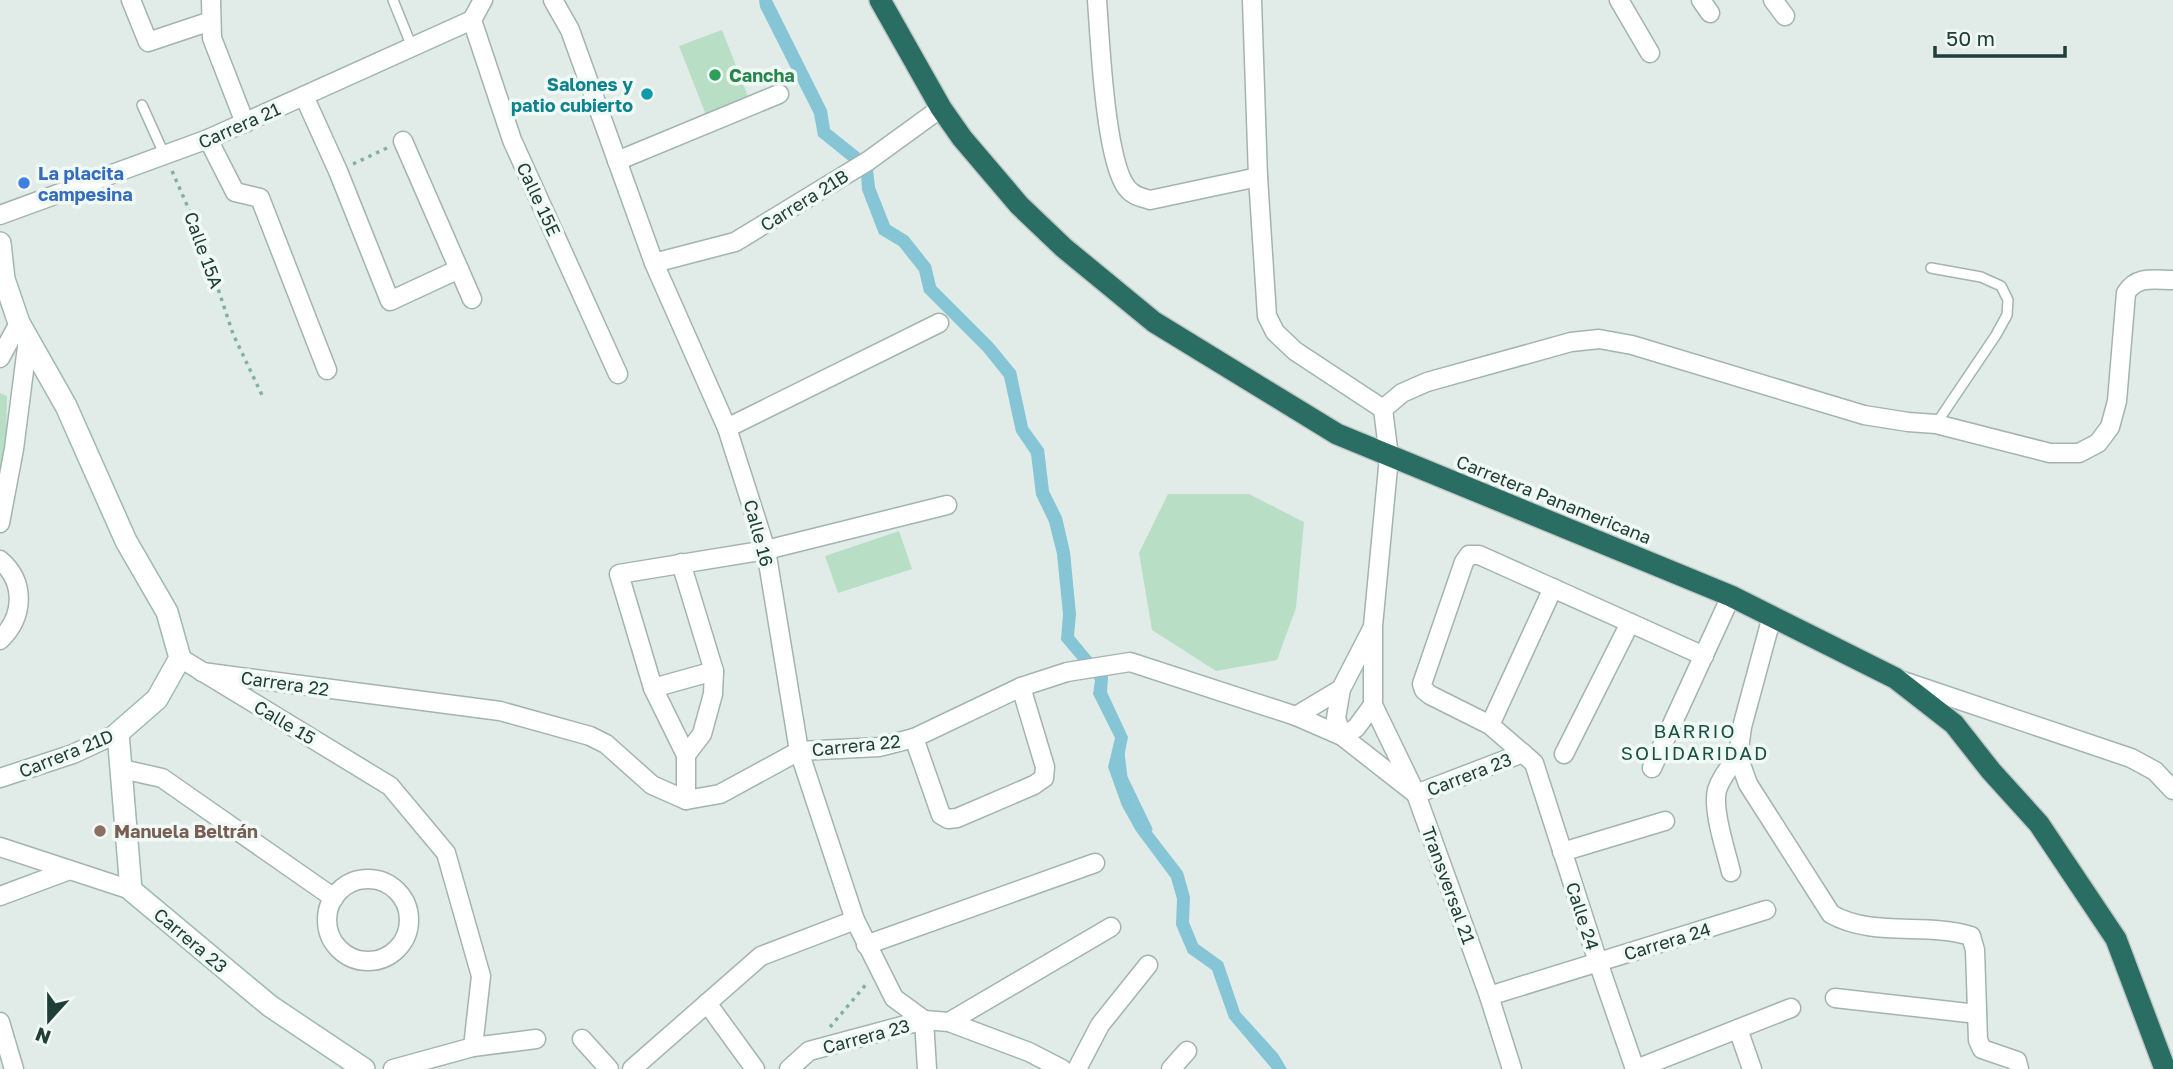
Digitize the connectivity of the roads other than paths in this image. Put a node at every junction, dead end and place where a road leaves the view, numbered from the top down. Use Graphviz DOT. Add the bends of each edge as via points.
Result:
graph roads {
  1 [pos="131,0"];
  2 [pos="211,0"];
  3 [pos="393,0"];
  4 [pos="483,0"];
  5 [pos="553,0"];
  6 [pos="880,0"];
  7 [pos="1097,0"];
  8 [pos="1252,0"];
  9 [pos="1619,0"];
  10 [pos="1773,0"];
  11 [pos="1785,16"];
  12 [pos="472,20"];
  13 [pos="212,21"];
  14 [pos="412,47"];
  15 [pos="1650,53"];
  16 [pos="779,94"];
  17 [pos="304,96"];
  18 [pos="142,106"];
  19 [pos="941,108"];
  20 [pos="245,123"];
  21 [pos="208,139"];
  22 [pos="403,141"];
  23 [pos="165,156"];
  24 [pos="617,161"];
  25 [pos="1258,177"];
  26 [pos="0,215"];
  27 [pos="0,243"];
  28 [pos="654,263"];
  29 [pos="1931,268"];
  30 [pos="459,269"];
  31 [pos="2173,280"];
  32 [pos="472,299"];
  33 [pos="939,323"];
  34 [pos="23,331"];
  35 [pos="0,358"];
  36 [pos="327,370"];
  37 [pos="618,374"];
  38 [pos="1383,409"];
  39 [pos="1936,424"];
  40 [pos="727,428"];
  41 [pos="1390,457"];
  42 [pos="947,505"];
  43 [pos="0,523"];
  44 [pos="766,550"];
  45 [pos="0,560"];
  46 [pos="681,563"];
  47 [pos="1553,588"];
  48 [pos="1731,596"];
  49 [pos="1772,615"];
  50 [pos="1630,623"];
  51 [pos="1374,626"];
  52 [pos="0,640"];
  53 [pos="1704,656"];
  54 [pos="180,658"];
  55 [pos="202,671"];
  56 [pos="714,671"];
  57 [pos="1895,678"];
  58 [pos="1021,687"];
  59 [pos="653,688"];
  60 [pos="1341,689"];
  61 [pos="1373,705"];
  62 [pos="1296,716"];
  63 [pos="1490,725"];
  64 [pos="118,733"];
  65 [pos="1342,736"];
  66 [pos="914,738"];
  67 [pos="799,751"];
  68 [pos="1564,754"];
  69 [pos="687,755"];
  70 [pos="1738,757"];
  71 [pos="1528,758"];
  72 [pos="1652,768"];
  73 [pos="122,769"];
  74 [pos="0,778"];
  75 [pos="2173,790"];
  76 [pos="1416,794"];
  77 [pos="686,800"];
  78 [pos="1665,821"];
  79 [pos="0,847"];
  80 [pos="1562,852"];
  81 [pos="1095,863"];
  82 [pos="67,871"];
  83 [pos="1731,872"];
  84 [pos="131,890"];
  85 [pos="0,897"];
  86 [pos="334,898"];
  87 [pos="1766,910"];
  88 [pos="855,920"];
  89 [pos="1111,927"];
  90 [pos="866,945"];
  91 [pos="1598,962"];
  92 [pos="1148,965"];
  93 [pos="1489,996"];
  94 [pos="1835,998"];
  95 [pos="707,1003"];
  96 [pos="1791,1009"];
  97 [pos="1977,1014"];
  98 [pos="924,1020"];
  99 [pos="949,1022"];
  100 [pos="0,1023"];
  101 [pos="1738,1029"];
  102 [pos="536,1039"];
  103 [pos="582,1039"];
  104 [pos="473,1047"];
  105 [pos="1187,1051"];
  106 [pos="1029,1060"];
  107 [pos="14,1069"];
  108 [pos="364,1069"];
  109 [pos="393,1069"];
  110 [pos="608,1069"];
  111 [pos="632,1069"];
  112 [pos="755,1069"];
  113 [pos="789,1069"];
  114 [pos="927,1069"];
  115 [pos="1062,1069"];
  116 [pos="1077,1069"];
  117 [pos="1171,1069"];
  118 [pos="1512,1069"];
  119 [pos="1636,1069"];
  120 [pos="1752,1069"];
  121 [pos="2020,1069"];
  122 [pos="2165,1069"];
  1 -- 13 [label="street" via="148,41"];
  2 -- 13 [label="street"];
  3 -- 14 [label="lane"];
  4 -- 12 [label="street"];
  5 -- 24 [label="street, Calle 16" via="570,30"];
  6 -- 19 [label="highway, Carretera Panamericana"];
  7 -- 25 [label="street" via="1106,110 1125,186 1150,200"];
  8 -- 25 [label="street"];
  9 -- 15 [label="street"];
  10 -- 11 [label="street"];
  12 -- 14 [label="street, Carrera 21"];
  12 -- 37 [label="street, Calle 15E" via="512,140"];
  13 -- 20 [label="street" via="212,38"];
  14 -- 17 [label="street, Carrera 21"];
  16 -- 24 [label="street"];
  17 -- 20 [label="street, Carrera 21"];
  17 -- 30 [label="street" via="390,301"];
  18 -- 23 [label="lane"];
  19 -- 28 [label="street, Carrera 21B" via="868,161 735,242"];
  19 -- 41 [label="highway, Carretera Panamericana" via="1019,205 1154,322 1337,434"];
  20 -- 21 [label="street, Carrera 21"];
  21 -- 23 [label="street, Carrera 21"];
  21 -- 36 [label="street" via="235,192 260,198"];
  22 -- 30 [label="street"];
  23 -- 26 [label="street, Carrera 21"];
  24 -- 28 [label="street, Calle 16"];
  25 -- 38 [label="street" via="1267,316 1275,332 1295,351"];
  27 -- 34 [label="street" via="4,279"];
  28 -- 40 [label="street, Calle 16"];
  29 -- 39 [label="lane" via="1981,277 2001,286 2008,300 2007,315 1996,335"];
  30 -- 32 [label="street"];
  31 -- 39 [label="street" via="2141,280 2126,293 2117,401 2110,427 2098,443 2079,453 2050,453"];
  33 -- 40 [label="street"];
  34 -- 35 [label="street"];
  34 -- 43 [label="street" via="14,449"];
  34 -- 54 [label="street" via="66,406 126,541 167,612"];
  38 -- 39 [label="street" via="1402,393 1427,382 1571,342 1600,339 1864,415"];
  38 -- 41 [label="street, Transversal 21"];
  40 -- 44 [label="street, Calle 16"];
  41 -- 48 [label="highway, Carretera Panamericana"];
  41 -- 51 [label="street, Transversal 21"];
  42 -- 44 [label="street"];
  44 -- 46 [label="street"];
  44 -- 67 [label="street, Calle 16"];
  45 -- 52 [label="street" via="16,581 20,598 18,615"];
  46 -- 56 [label="street"];
  46 -- 59 [label="street" via="619,574"];
  47 -- 50 [label="street"];
  47 -- 63 [label="street"];
  47 -- 63 [label="street" via="1479,555 1469,555 1464,562 1423,684 1424,690"];
  48 -- 49 [label="highway, Carretera Panamericana"];
  48 -- 53 [label="street"];
  49 -- 57 [label="highway, Carretera Panamericana"];
  49 -- 70 [label="street"];
  50 -- 53 [label="street"];
  50 -- 68 [label="street"];
  51 -- 60 [label="street, Transversal 21"];
  51 -- 61 [label="street, Transversal 21"];
  53 -- 72 [label="street"];
  54 -- 55 [label="street, Calle 15"];
  54 -- 64 [label="street, Carrera 21D" via="157,699"];
  55 -- 77 [label="street, Carrera 22" via="500,711 590,736 606,744 652,785"];
  55 -- 104 [label="street, Calle 15" via="390,786 446,853 481,976"];
  56 -- 59 [label="street"];
  56 -- 69 [label="street" via="702,734"];
  57 -- 75 [label="street" via="2131,758 2155,771"];
  57 -- 122 [label="highway, Carretera Panamericana" via="1954,724 2039,824 2116,939"];
  58 -- 62 [label="street, Carrera 22" via="1067,672 1130,662"];
  58 -- 66 [label="street, Carrera 22"];
  58 -- 66 [label="street" via="1045,767 1044,778 1034,785 948,819 941,815"];
  59 -- 69 [label="street"];
  60 -- 62 [label="street"];
  60 -- 65 [label="street, Transversal 21" via="1336,718"];
  61 -- 65 [label="street" via="1356,728"];
  61 -- 76 [label="street, Transversal 21"];
  62 -- 65 [label="street, Carrera 22"];
  63 -- 71 [label="street"];
  64 -- 73 [label="street"];
  64 -- 74 [label="street, Carrera 21D" via="74,754"];
  65 -- 76 [label="street, Carrera 22"];
  66 -- 67 [label="street, Carrera 22" via="879,747"];
  67 -- 77 [label="street, Carrera 22" via="720,794"];
  67 -- 88 [label="street, Calle 16"];
  69 -- 77 [label="street"];
  70 -- 83 [label="street" via="1725,773 1716,802"];
  70 -- 97 [label="street" via="1748,784 1831,914 1868,927 1956,931 1971,936"];
  71 -- 76 [label="street, Carrera 23"];
  71 -- 80 [label="street, Calle 24"];
  73 -- 84 [label="street"];
  73 -- 86 [label="street" via="162,778"];
  76 -- 93 [label="street, Transversal 21"];
  78 -- 80 [label="street"];
  79 -- 82 [label="street, Carrera 23"];
  80 -- 91 [label="street, Calle 24"];
  81 -- 90 [label="street"];
  82 -- 84 [label="street, Carrera 23"];
  82 -- 85 [label="street"];
  84 -- 108 [label="street, Carrera 23" via="270,1006"];
  86 -- 86 [label="street" via="328,928 345,954 376,960 402,943 408,912 390,886 360,880"];
  87 -- 91 [label="street, Carrera 24"];
  88 -- 90 [label="street, Calle 16"];
  88 -- 95 [label="street" via="761,956"];
  89 -- 99 [label="street"];
  90 -- 98 [label="street, Calle 16" via="894,998"];
  91 -- 93 [label="street, Carrera 24"];
  91 -- 119 [label="street, Calle 24"];
  92 -- 116 [label="street" via="1100,1025"];
  93 -- 118 [label="street, Transversal 21"];
  94 -- 97 [label="street"];
  95 -- 111 [label="street"];
  95 -- 112 [label="street"];
  96 -- 101 [label="street"];
  97 -- 121 [label="street" via="1982,1049 2017,1061"];
  98 -- 99 [label="street"];
  98 -- 113 [label="street, Carrera 23" via="809,1051"];
  98 -- 114 [label="street"];
  99 -- 106 [label="street"];
  100 -- 107 [label="street"];
  101 -- 119 [label="street"];
  101 -- 120 [label="street"];
  102 -- 104 [label="street"];
  103 -- 110 [label="street"];
  104 -- 109 [label="street"];
  105 -- 117 [label="street"];
  106 -- 115 [label="street"];
}
